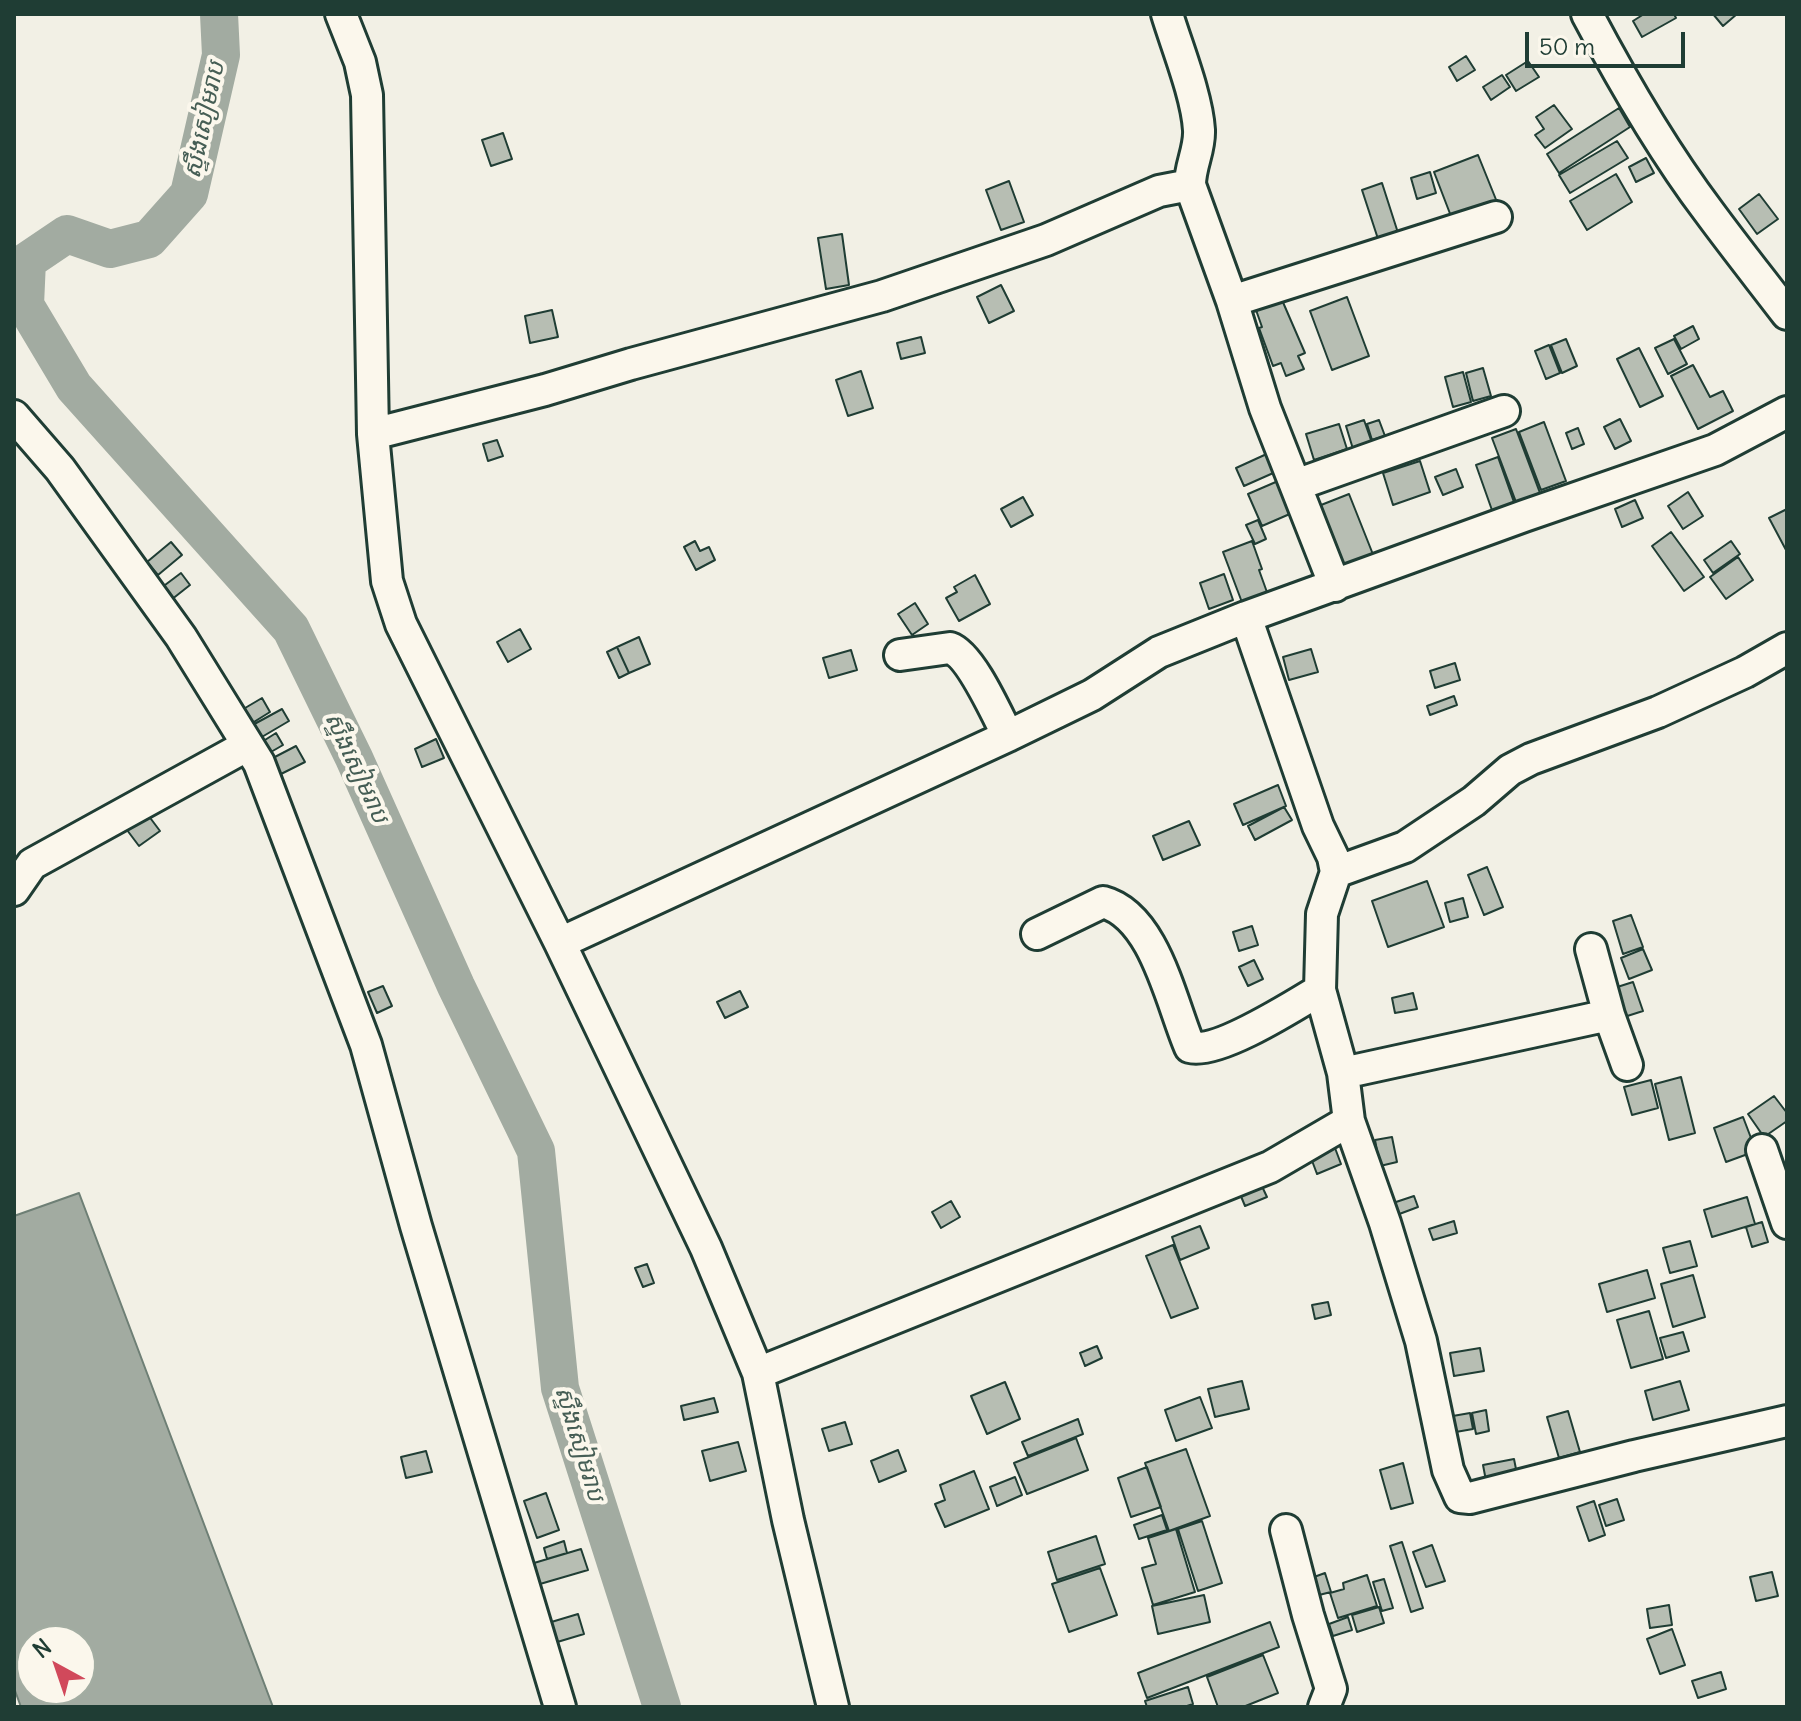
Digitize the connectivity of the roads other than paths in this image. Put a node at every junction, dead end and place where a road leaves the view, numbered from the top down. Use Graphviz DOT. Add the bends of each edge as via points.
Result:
graph roads {
  1 [pos="341,14"];
  2 [pos="1167,14"];
  3 [pos="1587,14"];
  4 [pos="1190,185"];
  5 [pos="1496,217"];
  6 [pos="1232,301"];
  7 [pos="1787,314"];
  8 [pos="1504,411"];
  9 [pos="1787,412"];
  10 [pos="14,416"];
  11 [pos="373,434"];
  12 [pos="1296,485"];
  13 [pos="1335,586"];
  14 [pos="1246,617"];
  15 [pos="1787,648"];
  16 [pos="900,655"];
  17 [pos="1008,736"];
  18 [pos="248,745"];
  19 [pos="1336,872"];
  20 [pos="14,890"];
  21 [pos="1037,934"];
  22 [pos="560,943"];
  23 [pos="1591,949"];
  24 [pos="1320,990"];
  25 [pos="1609,1015"];
  26 [pos="1627,1065"];
  27 [pos="1343,1073"];
  28 [pos="1349,1121"];
  29 [pos="1762,1150"];
  30 [pos="1787,1223"];
  31 [pos="758,1373"];
  32 [pos="1787,1421"];
  33 [pos="1286,1530"];
  34 [pos="560,1707"];
  35 [pos="833,1707"];
  36 [pos="1324,1707"];
  1 -- 11 [label="street" via="367,95"];
  2 -- 4 [label="street" via="1198,116 1199,150"];
  3 -- 7 [label="street" via="1663,146"];
  4 -- 6 [label="street"];
  4 -- 11 [label="street" via="1159,191 1046,240 882,296"];
  5 -- 6 [label="street"];
  6 -- 12 [label="street"];
  8 -- 12 [label="street"];
  9 -- 13 [label="street" via="1715,450"];
  10 -- 18 [label="street" via="60,469 181,637"];
  11 -- 22 [label="street" via="387,581 401,624"];
  12 -- 13 [label="street"];
  13 -- 14 [label="street"];
  14 -- 17 [label="street" via="1159,652 1092,695"];
  14 -- 19 [label="street"];
  15 -- 19 [label="street" via="1658,712 1531,759 1405,847"];
  16 -- 17 [label="street" via="957,650"];
  17 -- 22 [label="street"];
  18 -- 20 [label="street" via="32,864"];
  18 -- 34 [label="street" via="366,1045"];
  19 -- 24 [label="street" via="1322,914"];
  21 -- 24 [label="street" via="1103,902 1117,906 1142,930 1190,1047 1200,1050 1255,1028"];
  22 -- 31 [label="street" via="706,1248"];
  23 -- 25 [label="street"];
  24 -- 27 [label="street"];
  25 -- 26 [label="street"];
  25 -- 27 [label="street"];
  27 -- 28 [label="street"];
  28 -- 31 [label="street" via="1270,1167"];
  28 -- 32 [label="street" via="1421,1341 1448,1470 1460,1497"];
  29 -- 30 [label="street"];
  31 -- 35 [label="street"];
  33 -- 36 [label="street" via="1331,1689"];
}
